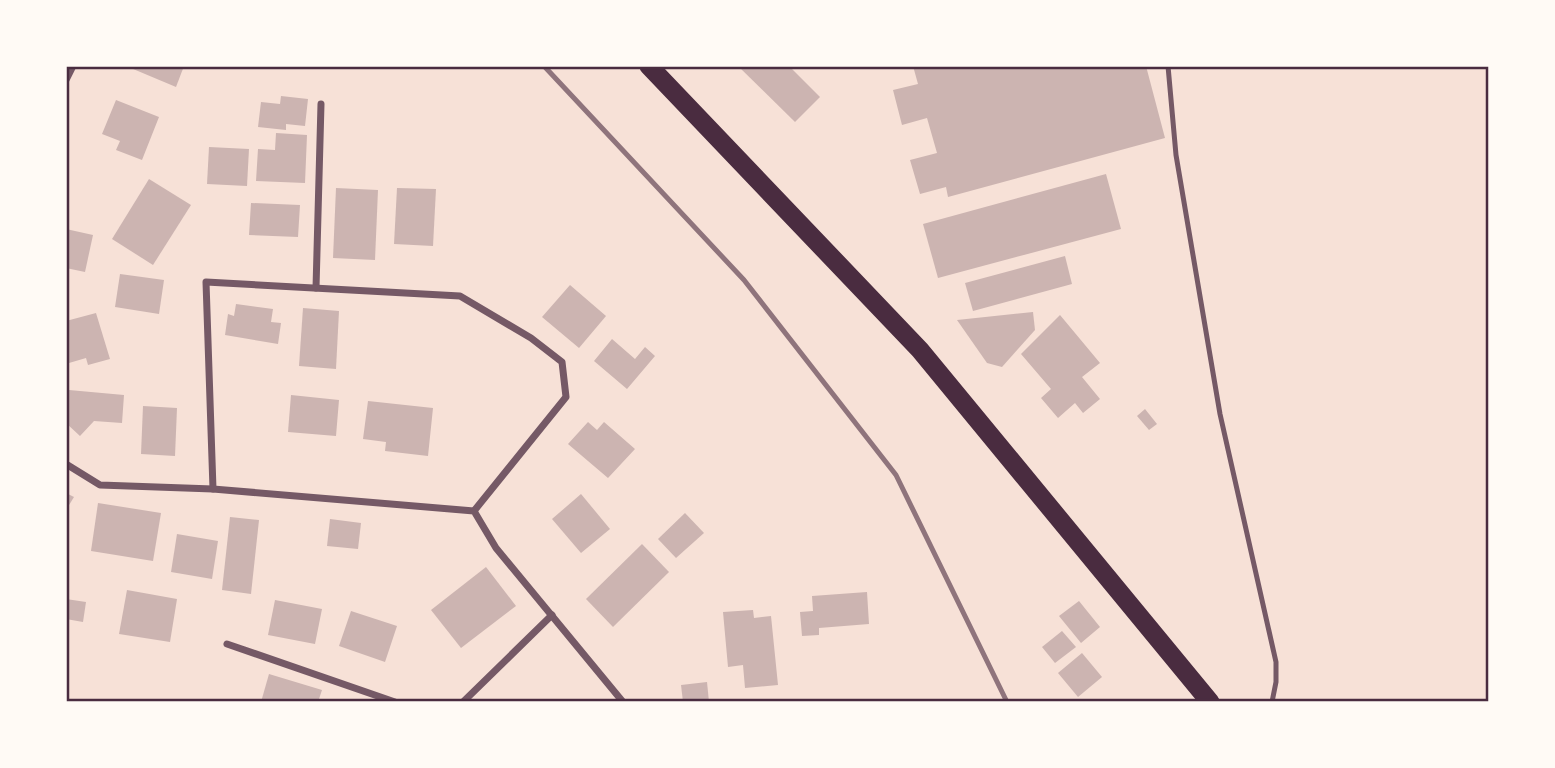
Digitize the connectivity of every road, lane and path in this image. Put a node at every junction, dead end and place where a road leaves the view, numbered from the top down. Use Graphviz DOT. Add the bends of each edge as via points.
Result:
graph roads {
  1 [pos="73,66"];
  2 [pos="649,66"];
  3 [pos="1168,66"];
  4 [pos="66,80"];
  5 [pos="321,104"];
  6 [pos="316,288"];
  7 [pos="66,464"];
  8 [pos="213,489"];
  9 [pos="474,511"];
  10 [pos="552,615"];
  11 [pos="227,644"];
  12 [pos="395,702"];
  13 [pos="463,702"];
  14 [pos="623,702"];
  15 [pos="1210,702"];
  16 [pos="1272,702"];
  1 -- 4 [label="street"];
  2 -- 15 [label="highway" via="920,350"];
  3 -- 16 [label="lane" via="1176,155 1220,414 1276,662"];
  5 -- 6 [label="street"];
  6 -- 8 [label="street" via="205,282"];
  6 -- 9 [label="street" via="460,296 562,362 566,397"];
  7 -- 8 [label="street" via="100,485"];
  8 -- 9 [label="street"];
  9 -- 10 [label="street" via="496,548"];
  10 -- 13 [label="street"];
  10 -- 14 [label="street"];
  11 -- 12 [label="street"];
}
